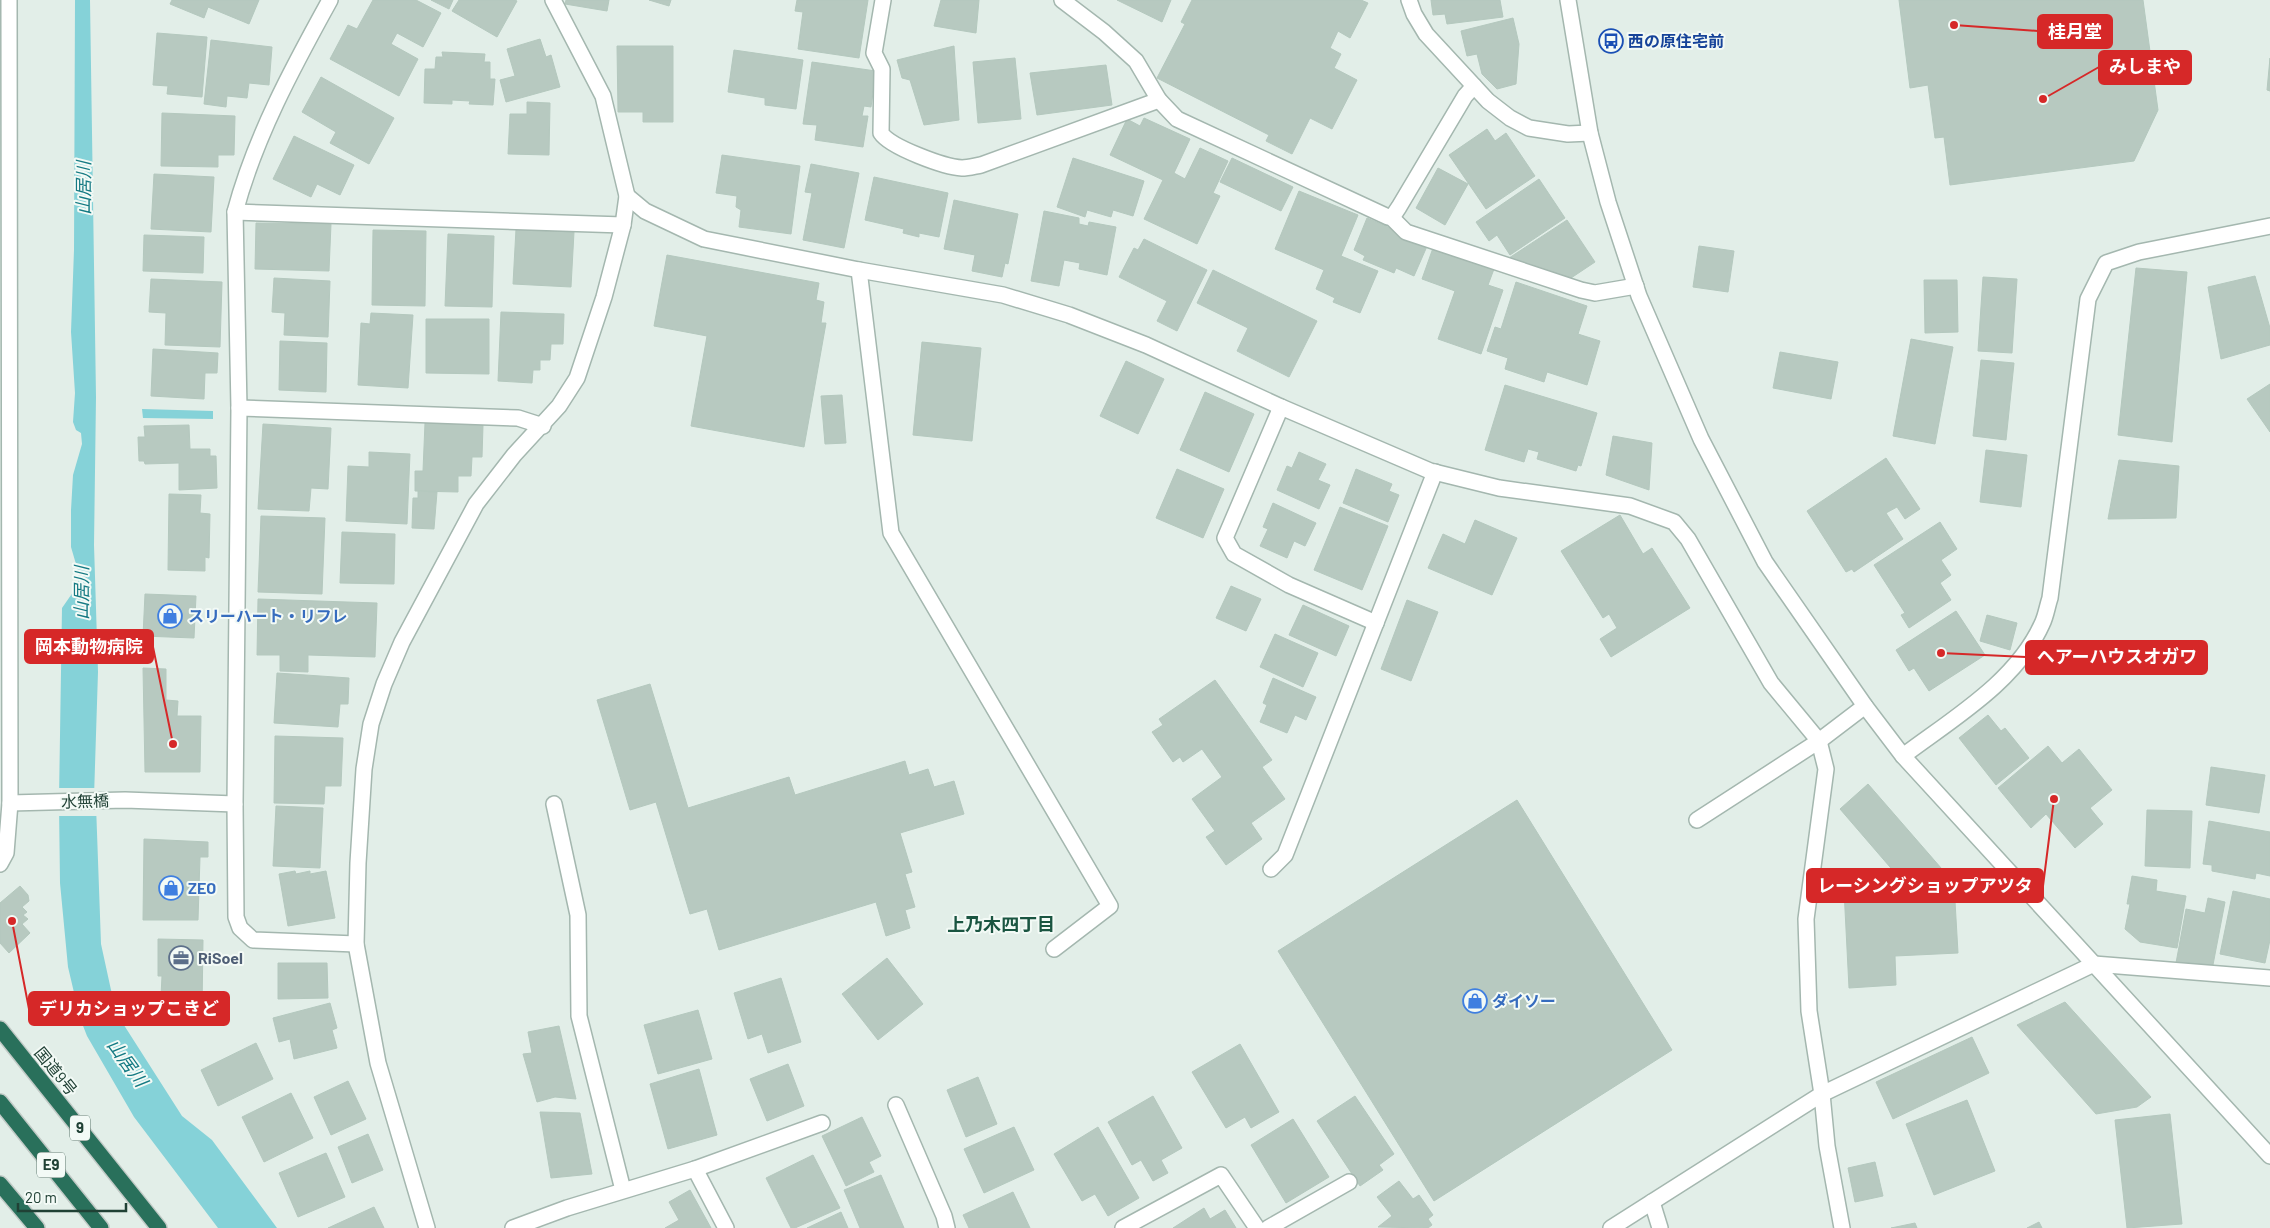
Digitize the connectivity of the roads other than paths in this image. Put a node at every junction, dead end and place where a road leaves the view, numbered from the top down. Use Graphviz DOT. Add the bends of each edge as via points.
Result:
graph roads {
  1 [pos="9,0"];
  2 [pos="330,0"];
  3 [pos="553,0"];
  4 [pos="883,0"];
  5 [pos="1062,0"];
  6 [pos="1409,0"];
  7 [pos="1568,0"];
  8 [pos="1474,86"];
  9 [pos="1159,100"];
  10 [pos="1590,133"];
  11 [pos="627,196"];
  12 [pos="235,212"];
  13 [pos="1391,217"];
  14 [pos="623,225"];
  15 [pos="2270,226"];
  16 [pos="859,270"];
  17 [pos="1636,286"];
  18 [pos="239,408"];
  19 [pos="1281,408"];
  20 [pos="542,426"];
  21 [pos="1435,472"];
  22 [pos="4,509"];
  23 [pos="1376,623"];
  24 [pos="1865,706"];
  25 [pos="1819,742"];
  26 [pos="1903,756"];
  27 [pos="10,803"];
  28 [pos="235,804"];
  29 [pos="554,804"];
  30 [pos="1697,820"];
  31 [pos="0,864"];
  32 [pos="1272,869"];
  33 [pos="356,944"];
  34 [pos="1054,949"];
  35 [pos="2094,964"];
  36 [pos="2270,978"];
  37 [pos="0,1029"];
  38 [pos="1822,1094"];
  39 [pos="0,1102"];
  40 [pos="896,1105"];
  41 [pos="822,1123"];
  42 [pos="2270,1156"];
  43 [pos="695,1169"];
  44 [pos="1349,1182"];
  45 [pos="0,1184"];
  46 [pos="623,1190"];
  47 [pos="1652,1202"];
  48 [pos="37,1228"];
  49 [pos="101,1228"];
  50 [pos="159,1228"];
  51 [pos="427,1228"];
  52 [pos="513,1228"];
  53 [pos="726,1228"];
  54 [pos="947,1228"];
  55 [pos="1123,1228"];
  56 [pos="1256,1228"];
  57 [pos="1268,1228"];
  58 [pos="1611,1228"];
  59 [pos="1660,1228"];
  60 [pos="1842,1228"];
  1 -- 22 [label="street"];
  2 -- 12 [label="street" via="287,79 242,186"];
  3 -- 11 [label="street" via="603,96"];
  4 -- 9 [label="street" via="874,53 882,69 881,133 885,139 929,159 961,168 981,165"];
  5 -- 9 [label="street" via="1136,61"];
  6 -- 8 [label="street" via="1426,34"];
  7 -- 10 [label="street"];
  8 -- 10 [label="street" via="1495,107 1529,128 1568,134"];
  8 -- 13 [label="street"];
  9 -- 13 [label="street" via="1177,119"];
  10 -- 17 [label="street" via="1608,202"];
  11 -- 14 [label="street"];
  11 -- 16 [label="street" via="645,211 704,239"];
  12 -- 14 [label="street"];
  12 -- 18 [label="street"];
  13 -- 17 [label="street" via="1406,232 1595,293"];
  14 -- 20 [label="street" via="604,297 577,378"];
  15 -- 26 [label="street" via="2139,252 2106,263 2088,299 2050,598 2043,622 2020,661 1999,683"];
  16 -- 19 [label="street" via="1003,295 1069,315 1146,345"];
  16 -- 34 [label="street" via="891,533 1110,906"];
  17 -- 24 [label="street" via="1701,439 1766,562"];
  18 -- 20 [label="street" via="518,418"];
  18 -- 28 [label="street"];
  19 -- 21 [label="street"];
  19 -- 23 [label="street" via="1225,538 1234,554 1242,559 1289,585"];
  20 -- 33 [label="street" via="514,455 476,504 402,642 384,684 371,724 364,769"];
  21 -- 23 [label="street"];
  21 -- 25 [label="street" via="1499,488 1630,506 1674,522 1688,539 1771,683"];
  22 -- 27 [label="street"];
  23 -- 32 [label="street" via="1285,855"];
  24 -- 25 [label="street"];
  24 -- 26 [label="street"];
  25 -- 30 [label="street"];
  25 -- 38 [label="street" via="1826,769 1806,919 1809,1011"];
  26 -- 35 [label="street"];
  27 -- 28 [label="street, 水無橋" via="124,800"];
  27 -- 31 [label="street" via="6,853"];
  28 -- 33 [label="street" via="236,917 246,935 262,942"];
  29 -- 46 [label="street" via="578,915 579,1016"];
  33 -- 51 [label="street" via="378,1063"];
  35 -- 36 [label="street"];
  35 -- 38 [label="street"];
  35 -- 42 [label="street"];
  37 -- 50 [label="highway, 国道9号 / 9"];
  38 -- 47 [label="street"];
  38 -- 60 [label="street" via="1827,1146"];
  39 -- 49 [label="highway, E9"];
  40 -- 54 [label="street"];
  41 -- 43 [label="street"];
  43 -- 46 [label="street"];
  43 -- 53 [label="street"];
  44 -- 57 [label="street"];
  45 -- 48 [label="highway"];
  46 -- 52 [label="street"];
  47 -- 58 [label="street"];
  47 -- 59 [label="street"];
  55 -- 56 [label="street" via="1221,1174"];
}
